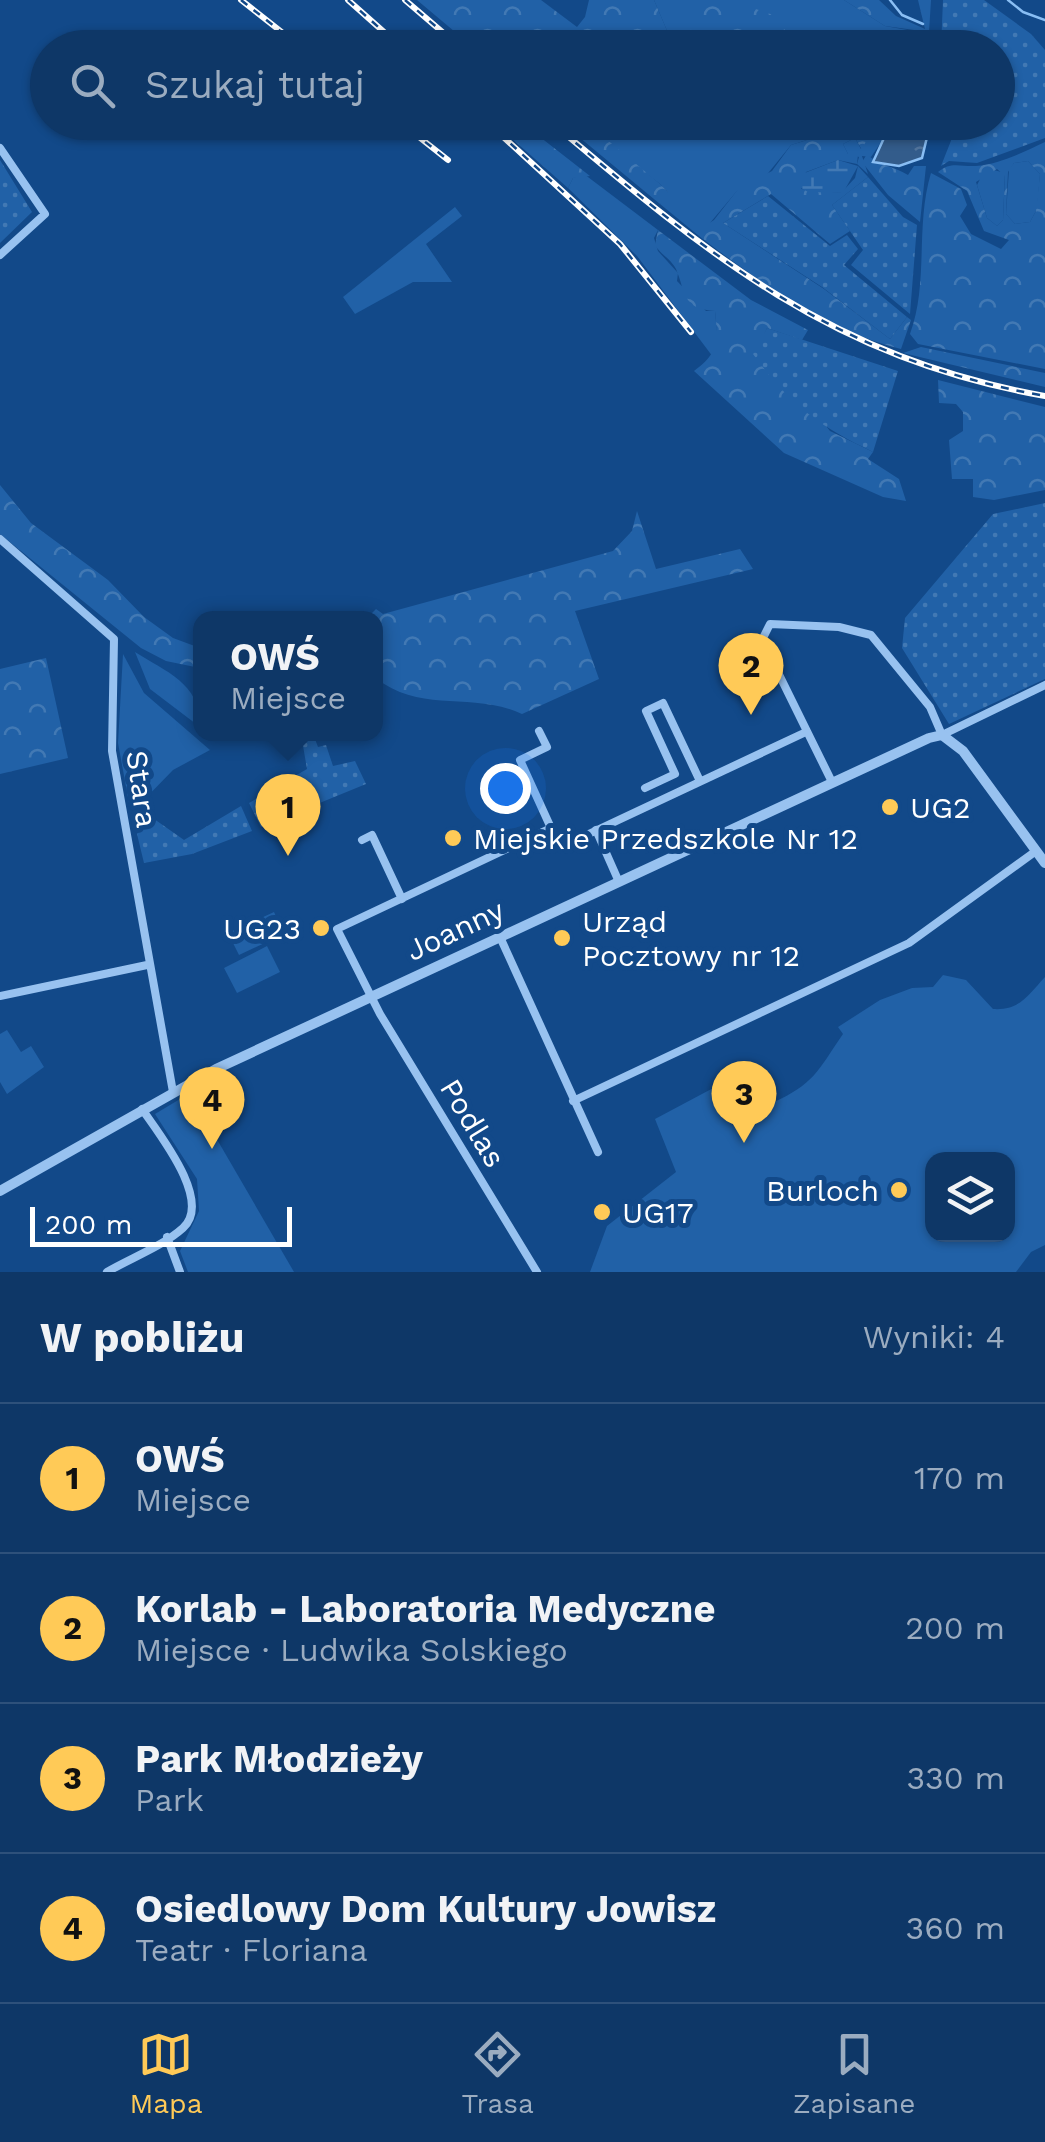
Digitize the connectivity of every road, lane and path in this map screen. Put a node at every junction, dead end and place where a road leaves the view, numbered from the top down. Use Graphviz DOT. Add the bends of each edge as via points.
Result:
graph roads {
  1 [pos="0,148"];
  2 [pos="0,255"];
  3 [pos="0,539"];
  4 [pos="1045,684"];
  5 [pos="539,731"];
  6 [pos="806,732"];
  7 [pos="942,734"];
  8 [pos="700,782"];
  9 [pos="832,782"];
  10 [pos="645,788"];
  11 [pos="552,828"];
  12 [pos="596,830"];
  13 [pos="362,840"];
  14 [pos="1036,851"];
  15 [pos="1045,862"];
  16 [pos="619,882"];
  17 [pos="402,898"];
  18 [pos="500,937"];
  19 [pos="147,965"];
  20 [pos="0,996"];
  21 [pos="372,997"];
  22 [pos="172,1092"];
  23 [pos="573,1101"];
  24 [pos="142,1108"];
  25 [pos="598,1152"];
  26 [pos="0,1191"];
  27 [pos="167,1238"];
  28 [pos="107,1272"];
  29 [pos="180,1272"];
  30 [pos="537,1272"];
  1 -- 2 [label="street" via="45,214"];
  3 -- 19 [label="street, Stara" via="114,639 112,752"];
  4 -- 7 [label="street"];
  5 -- 11 [label="street" via="547,746 520,760"];
  6 -- 7 [label="street" via="762,640 774,622 862,630 930,708"];
  6 -- 8 [label="street"];
  6 -- 9 [label="street"];
  7 -- 9 [label="street, Joanny"];
  7 -- 14 [label="street" via="963,751"];
  8 -- 10 [label="street" via="663,703 646,711 674,774"];
  8 -- 12 [label="street"];
  9 -- 16 [label="street, Joanny"];
  11 -- 12 [label="street" via="561,847"];
  11 -- 17 [label="street"];
  12 -- 16 [label="street"];
  13 -- 17 [label="street" via="372,835"];
  14 -- 15 [label="street"];
  14 -- 23 [label="street" via="910,943"];
  16 -- 18 [label="street, Joanny"];
  17 -- 21 [label="street, Podlas" via="337,929"];
  18 -- 21 [label="street, Joanny"];
  18 -- 23 [label="street"];
  19 -- 20 [label="street"];
  19 -- 22 [label="street, Stara"];
  21 -- 22 [label="street, Joanny"];
  21 -- 30 [label="street, Podlas"];
  22 -- 24 [label="street, Joanny"];
  23 -- 25 [label="street"];
  24 -- 26 [label="street, Joanny"];
  24 -- 27 [label="street" via="192,1190 192,1216"];
  27 -- 28 [label="street"];
  27 -- 29 [label="street"];
}
